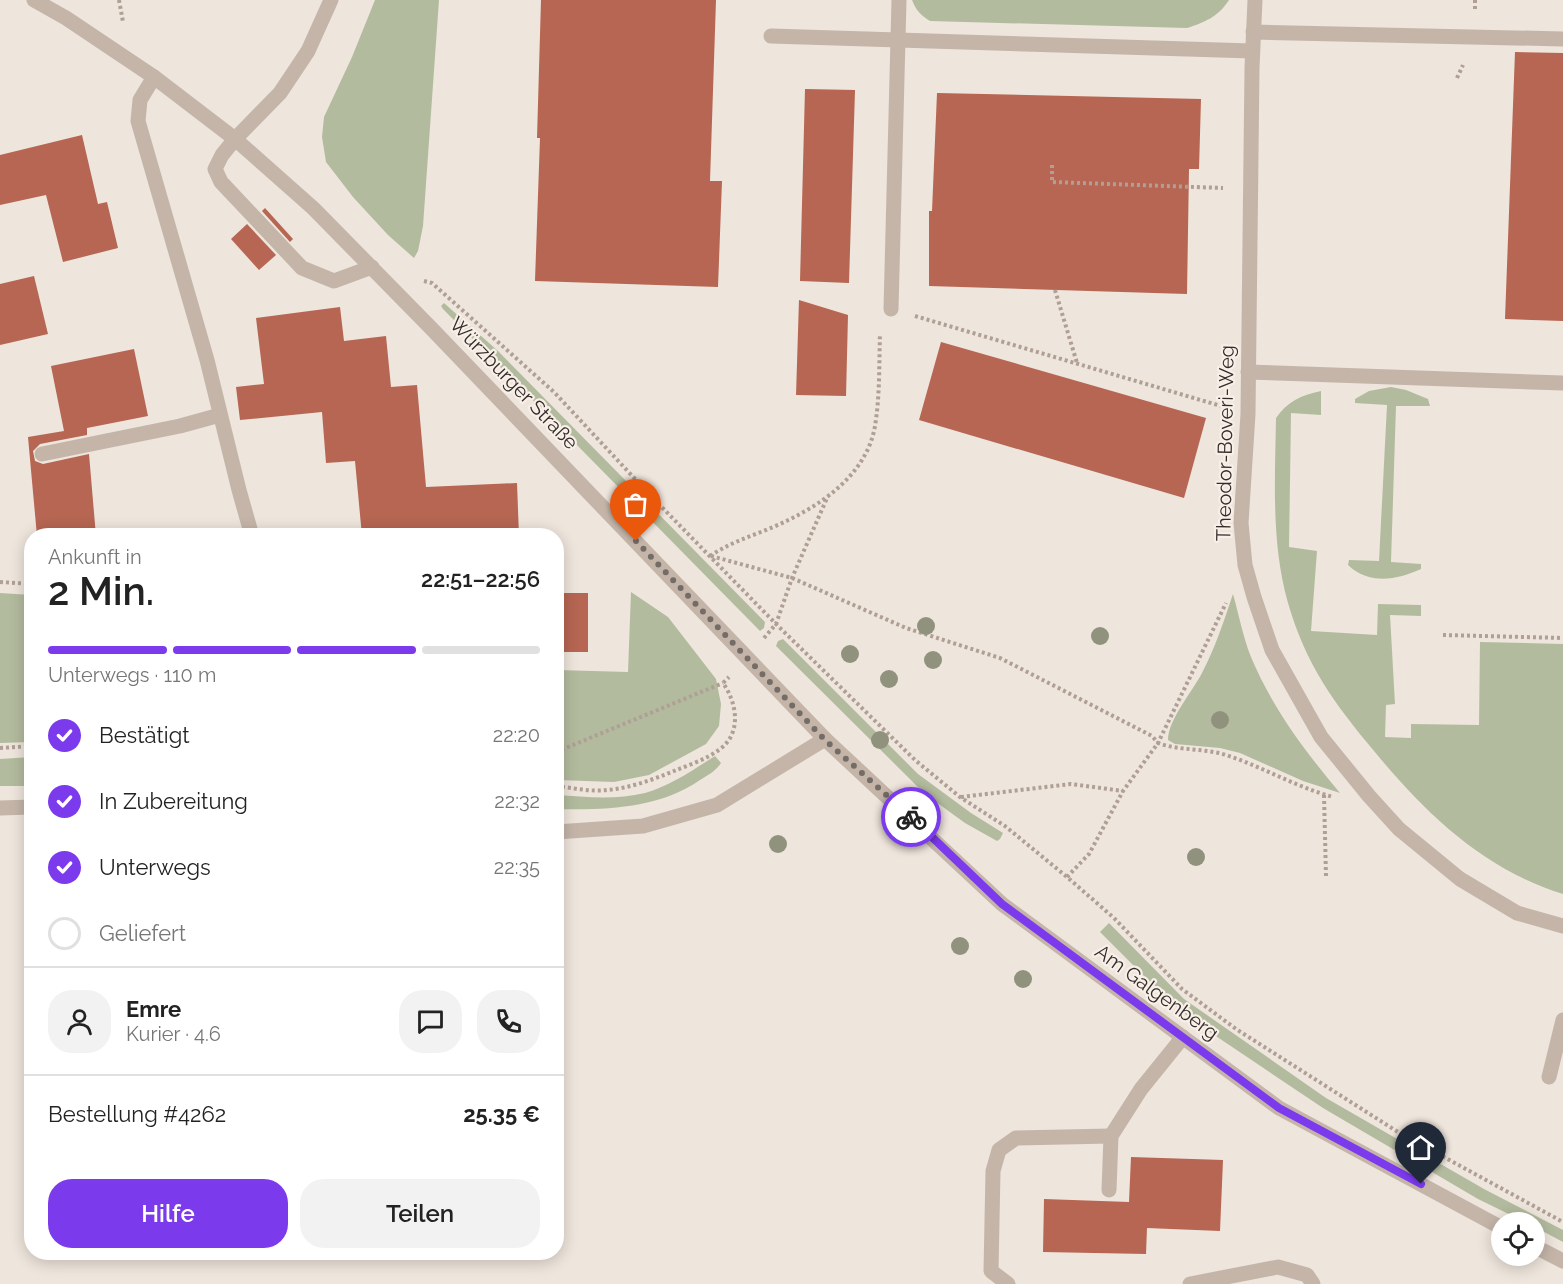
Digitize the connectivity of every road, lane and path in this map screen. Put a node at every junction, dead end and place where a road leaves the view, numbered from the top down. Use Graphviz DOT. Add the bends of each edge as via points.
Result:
graph roads {
  1 [pos="34,0"];
  2 [pos="119,0"];
  3 [pos="331,0"];
  4 [pos="899,0"];
  5 [pos="1255,0"];
  6 [pos="123,29"];
  7 [pos="1253,32"];
  8 [pos="771,36"];
  9 [pos="1563,39"];
  10 [pos="898,40"];
  11 [pos="1252,51"];
  12 [pos="154,77"];
  13 [pos="235,140"];
  14 [pos="1052,165"];
  15 [pos="1251,189"];
  16 [pos="372,267"];
  17 [pos="432,283"];
  18 [pos="1055,290"];
  19 [pos="891,309"];
  20 [pos="1078,364"];
  21 [pos="1248,372"];
  22 [pos="1563,383"];
  23 [pos="1248,414"];
  24 [pos="220,415"];
  25 [pos="42,454"];
  26 [pos="827,498"];
  27 [pos="250,528"];
  28 [pos="710,556"];
  29 [pos="1245,565"];
  30 [pos="792,578"];
  31 [pos="0,582"];
  32 [pos="24,584"];
  33 [pos="776,624"];
  34 [pos="1443,635"];
  35 [pos="1563,638"];
  36 [pos="747,658"];
  37 [pos="723,683"];
  38 [pos="825,740"];
  39 [pos="1158,743"];
  40 [pos="24,746"];
  41 [pos="0,748"];
  42 [pos="564,749"];
  43 [pos="564,787"];
  44 [pos="1123,791"];
  45 [pos="1324,795"];
  46 [pos="1369,796"];
  47 [pos="960,797"];
  48 [pos="24,807"];
  49 [pos="0,808"];
  50 [pos="564,831"];
  51 [pos="1326,876"];
  52 [pos="1067,877"];
  53 [pos="1563,926"];
  54 [pos="1563,1020"];
  55 [pos="1183,1037"];
  56 [pos="1549,1077"];
  57 [pos="1111,1136"];
  58 [pos="1109,1190"];
  59 [pos="1491,1222"];
  60 [pos="1563,1222"];
  61 [pos="1545,1252"];
  62 [pos="1563,1261"];
  63 [pos="1008,1284"];
  64 [pos="1190,1284"];
  65 [pos="1313,1284"];
  1 -- 12 [label="street, Würzburger Straße"];
  2 -- 6 [label="path"];
  3 -- 13 [label="street" via="308,51 280,93"];
  4 -- 10 [label="street"];
  5 -- 7 [label="street, Theodor-Boveri-Weg"];
  7 -- 9 [label="street"];
  7 -- 11 [label="street, Theodor-Boveri-Weg"];
  8 -- 10 [label="street"];
  10 -- 11 [label="street"];
  10 -- 19 [label="street"];
  11 -- 15 [label="street, Theodor-Boveri-Weg"];
  12 -- 13 [label="street, Würzburger Straße"];
  12 -- 24 [label="street" via="140,100 138,121"];
  13 -- 16 [label="street, Würzburger Straße" via="313,208"];
  13 -- 16 [label="street" via="215,170 221,182 302,268 334,281"];
  14 -- 15 [label="path" via="1052,182"];
  15 -- 21 [label="street, Theodor-Boveri-Weg"];
  16 -- 36 [label="street, Würzburger Straße"];
  17 -- 28 [label="path" via="554,392"];
  18 -- 20 [label="path"];
  19 -- 20 [label="path"];
  19 -- 26 [label="path" via="880,329 875,428 852,474"];
  20 -- 23 [label="path"];
  21 -- 22 [label="street"];
  21 -- 23 [label="street, Theodor-Boveri-Weg"];
  23 -- 29 [label="street, Theodor-Boveri-Weg" via="1241,523"];
  24 -- 25 [label="street"];
  24 -- 27 [label="street"];
  26 -- 28 [label="path"];
  26 -- 30 [label="path"];
  28 -- 30 [label="path"];
  28 -- 33 [label="path"];
  29 -- 39 [label="path"];
  29 -- 46 [label="street, Theodor-Boveri-Weg" via="1272,650 1321,737"];
  30 -- 33 [label="path"];
  30 -- 39 [label="path" via="906,628 1000,658 1152,736"];
  31 -- 32 [label="path"];
  33 -- 47 [label="path" via="915,760"];
  34 -- 35 [label="path"];
  36 -- 37 [label="path"];
  36 -- 38 [label="street, Würzburger Straße"];
  37 -- 42 [label="path"];
  37 -- 43 [label="path" via="730,693 735,719 721,749 693,764 628,787 605,791"];
  38 -- 50 [label="street" via="717,805 643,826"];
  38 -- 55 [label="street, Am Galgenberg" via="1002,904"];
  39 -- 44 [label="path"];
  39 -- 45 [label="path" via="1228,756"];
  40 -- 41 [label="path"];
  44 -- 47 [label="path" via="1071,784"];
  44 -- 52 [label="path" via="1089,854"];
  45 -- 46 [label="path" via="1347,801"];
  45 -- 51 [label="path"];
  46 -- 53 [label="street, Theodor-Boveri-Weg" via="1399,829 1460,879 1517,913"];
  47 -- 52 [label="path" via="1005,826"];
  48 -- 49 [label="street"];
  52 -- 60 [label="path" via="1114,918 1182,989 1236,1029 1398,1132"];
  54 -- 56 [label="street"];
  55 -- 57 [label="street" via="1141,1089"];
  55 -- 59 [label="street, Am Galgenberg" via="1279,1108"];
  57 -- 58 [label="street"];
  57 -- 63 [label="street" via="1016,1138 999,1150 993,1171 991,1271"];
  61 -- 62 [label="street"];
  64 -- 65 [label="street" via="1278,1267 1308,1275"];
}
